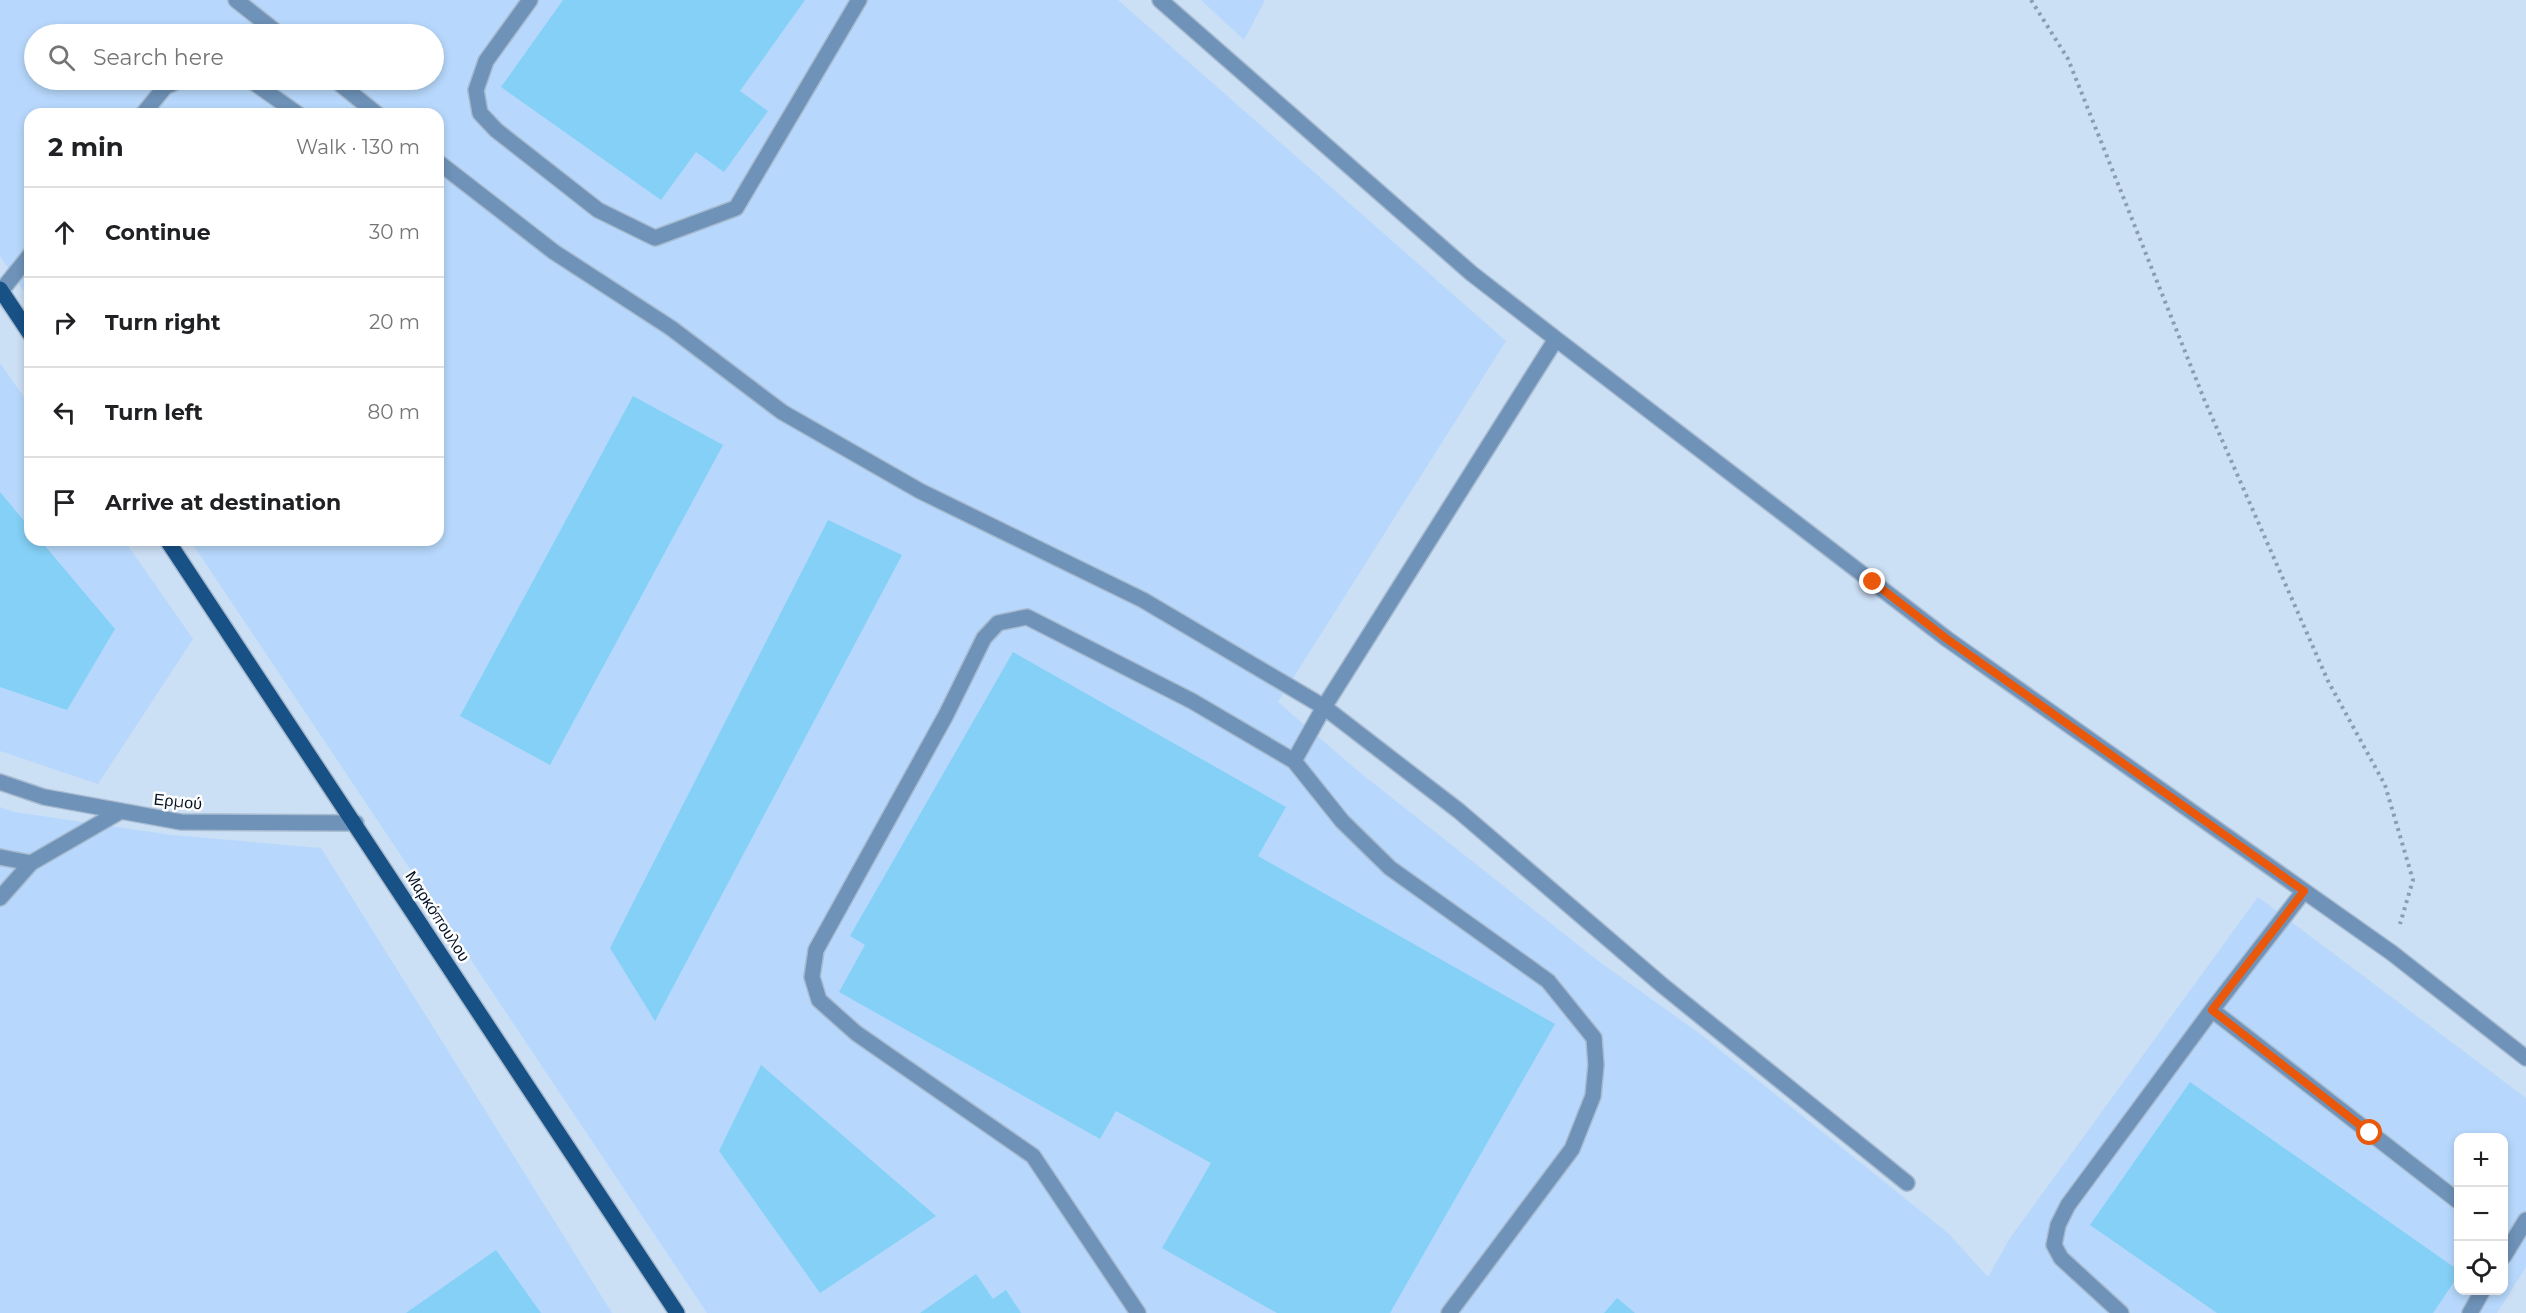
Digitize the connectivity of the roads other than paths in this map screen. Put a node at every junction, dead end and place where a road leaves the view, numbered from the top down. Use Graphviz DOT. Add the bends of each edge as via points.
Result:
graph roads {
  1 [pos="236,0"];
  2 [pos="530,0"];
  3 [pos="859,0"];
  4 [pos="1160,0"];
  5 [pos="266,24"];
  6 [pos="163,90"];
  7 [pos="264,90"];
  8 [pos="347,90"];
  9 [pos="148,108"];
  10 [pos="290,108"];
  11 [pos="370,108"];
  12 [pos="444,167"];
  13 [pos="24,262"];
  14 [pos="1,290"];
  15 [pos="24,325"];
  16 [pos="1556,339"];
  17 [pos="171,546"];
  18 [pos="1324,707"];
  19 [pos="1294,760"];
  20 [pos="0,782"];
  21 [pos="121,811"];
  22 [pos="356,823"];
  23 [pos="0,857"];
  24 [pos="31,863"];
  25 [pos="2304,891"];
  26 [pos="0,898"];
  27 [pos="2212,1010"];
  28 [pos="2526,1058"];
  29 [pos="1907,1183"];
  30 [pos="2454,1198"];
  31 [pos="2526,1220"];
  32 [pos="2508,1239"];
  33 [pos="2480,1295"];
  34 [pos="677,1313"];
  35 [pos="1138,1313"];
  36 [pos="1449,1313"];
  37 [pos="2121,1313"];
  38 [pos="2470,1313"];
  1 -- 5 [label="street"];
  2 -- 3 [label="street" via="486,61 476,90 480,113 598,210 655,238 736,208"];
  4 -- 16 [label="street" via="1471,273"];
  6 -- 9 [label="street"];
  7 -- 10 [label="street"];
  8 -- 11 [label="street"];
  12 -- 18 [label="street" via="554,252 671,328 782,412 920,491 1143,600"];
  13 -- 14 [label="street"];
  14 -- 15 [label="main road"];
  16 -- 18 [label="street"];
  16 -- 25 [label="street" via="1947,639"];
  17 -- 22 [label="main road, Μαρκόπουλου"];
  18 -- 19 [label="street"];
  18 -- 29 [label="street" via="1459,811 1662,985"];
  19 -- 35 [label="street" via="1192,701 1027,617 998,623 984,638 946,715 816,950 812,977 819,1000 856,1033 1033,1156"];
  19 -- 36 [label="street" via="1342,821 1390,868 1548,981 1594,1038 1593,1096 1572,1149"];
  20 -- 21 [label="street, Ερμού" via="44,797"];
  21 -- 22 [label="street, Ερμού" via="181,822"];
  21 -- 24 [label="street"];
  22 -- 34 [label="main road, Μαρκόπουλου"];
  23 -- 24 [label="street"];
  24 -- 26 [label="street"];
  25 -- 27 [label="street"];
  25 -- 28 [label="street" via="2392,953"];
  27 -- 30 [label="street"];
  27 -- 37 [label="street" via="2068,1205 2058,1225 2054,1245 2061,1258"];
  31 -- 32 [label="street"];
  33 -- 38 [label="street"];
}
